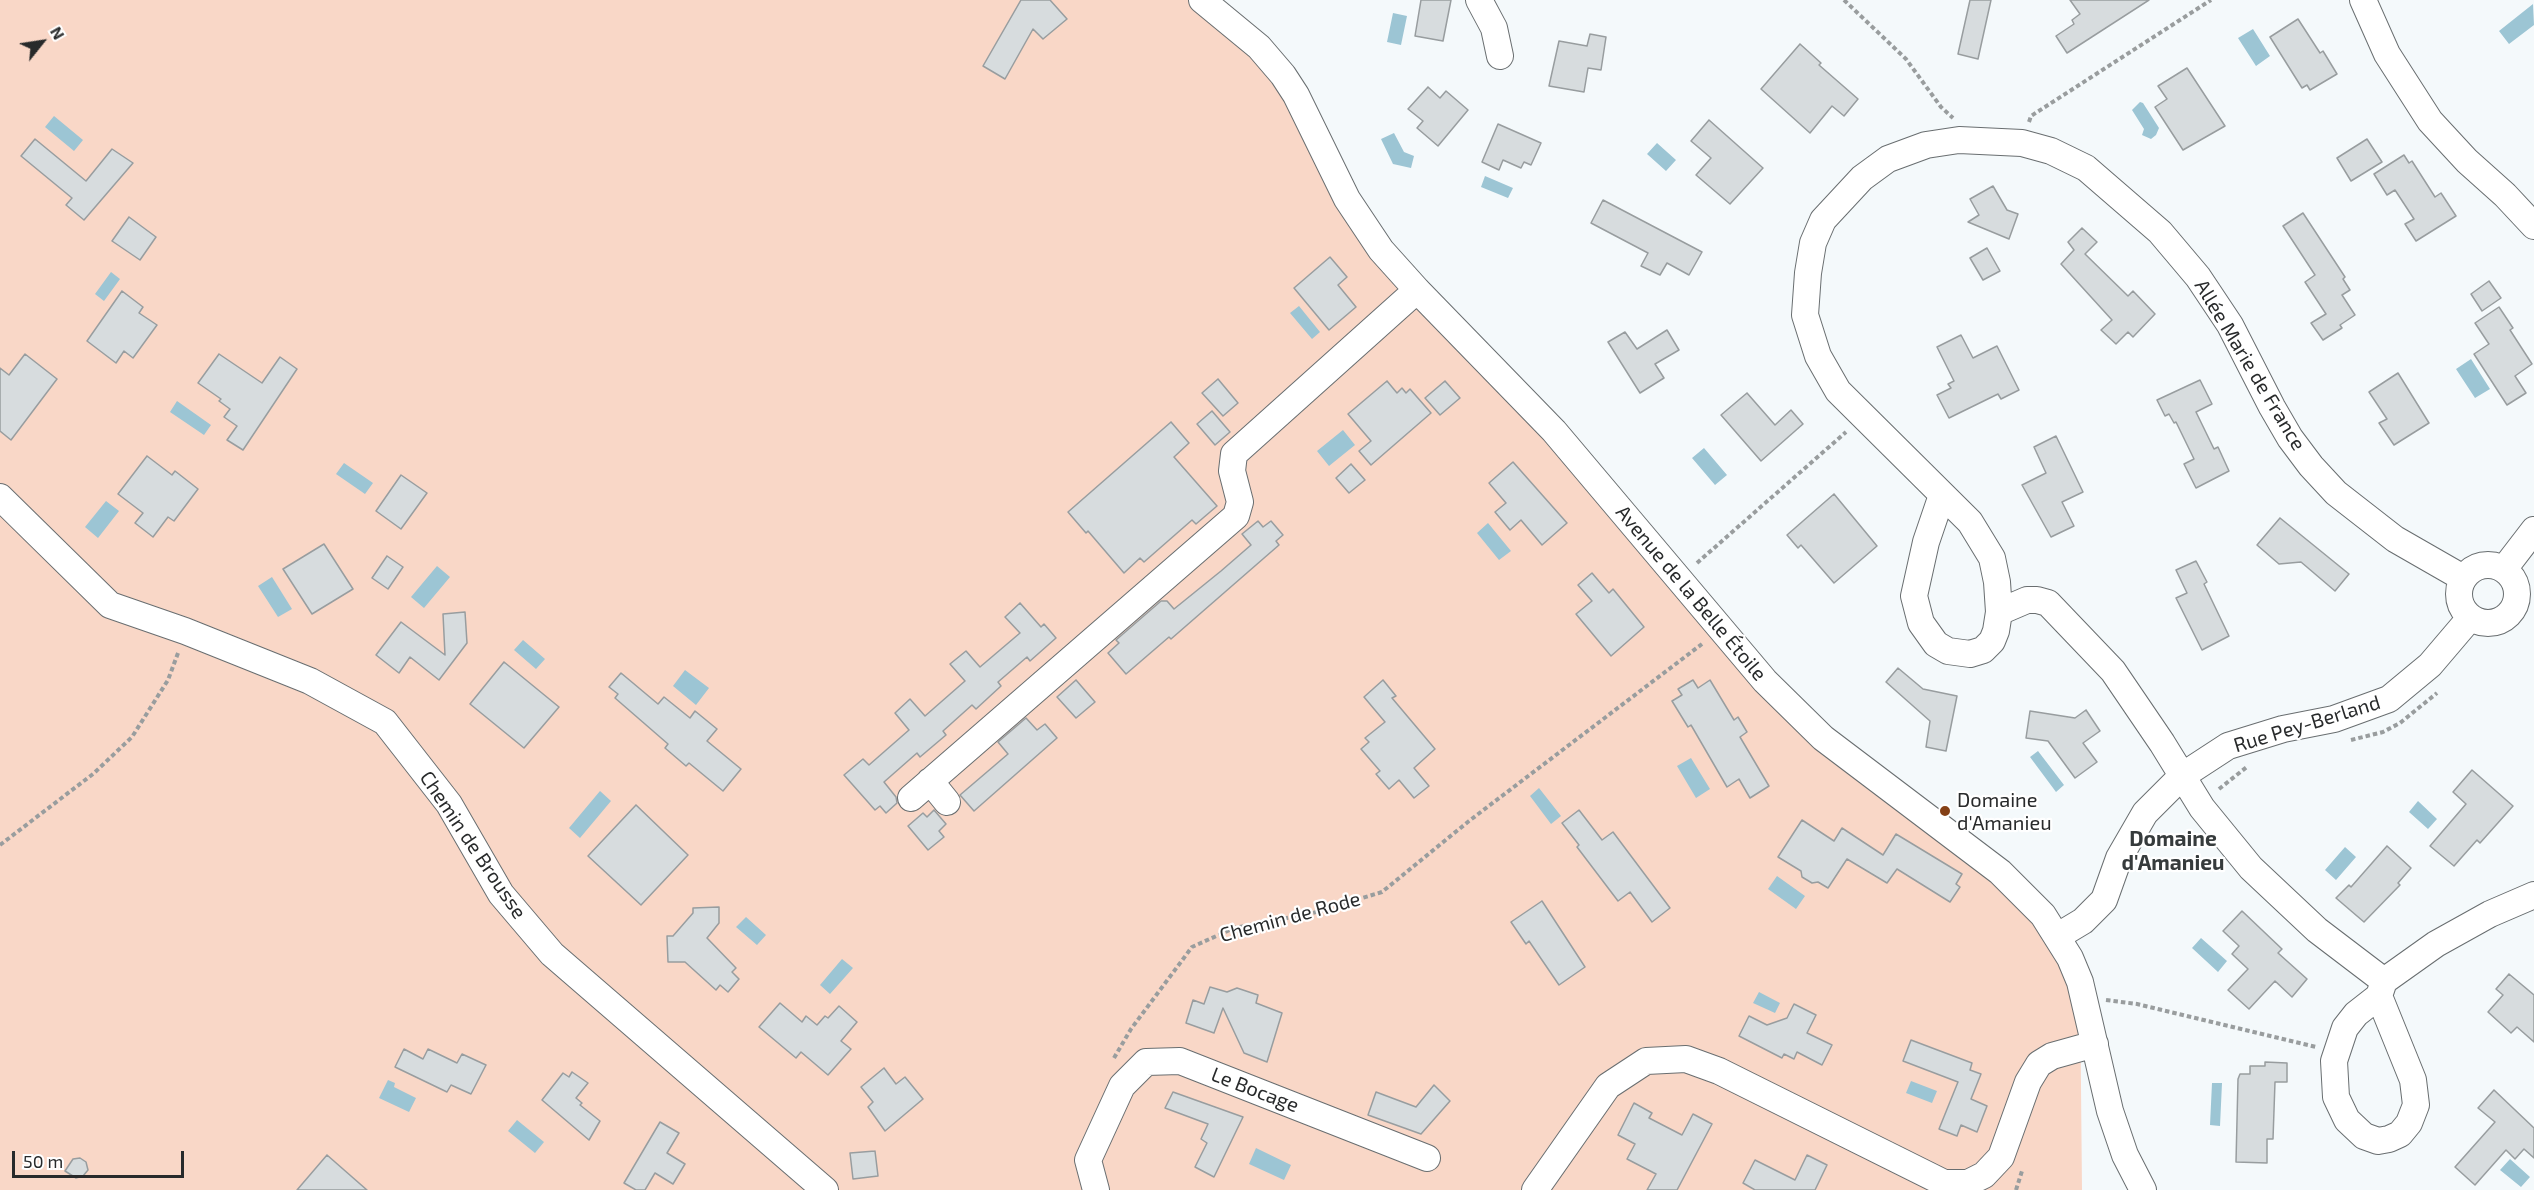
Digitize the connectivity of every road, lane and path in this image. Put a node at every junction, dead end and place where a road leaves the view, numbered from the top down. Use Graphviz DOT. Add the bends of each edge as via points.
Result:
graph roads {
  1 [pos="1202,0"];
  2 [pos="1479,0"];
  3 [pos="1844,0"];
  4 [pos="2211,0"];
  5 [pos="2363,0"];
  6 [pos="1500,56"];
  7 [pos="1978,140"];
  8 [pos="2022,143"];
  9 [pos="2534,226"];
  10 [pos="1417,290"];
  11 [pos="1862,417"];
  12 [pos="1942,495"];
  13 [pos="0,497"];
  14 [pos="2534,530"];
  15 [pos="1691,556"];
  16 [pos="1697,563"];
  17 [pos="2504,569"];
  18 [pos="1704,571"];
  19 [pos="2463,578"];
  20 [pos="2526,605"];
  21 [pos="1999,612"];
  22 [pos="2470,618"];
  23 [pos="1720,629"];
  24 [pos="185,631"];
  25 [pos="2441,689"];
  26 [pos="2343,742"];
  27 [pos="2250,765"];
  28 [pos="2182,776"];
  29 [pos="947,802"];
  30 [pos="2202,808"];
  31 [pos="0,844"];
  32 [pos="2534,895"];
  33 [pos="2058,936"];
  34 [pos="2382,989"];
  35 [pos="2106,1000"];
  36 [pos="2095,1044"];
  37 [pos="2325,1049"];
  38 [pos="1109,1067"];
  39 [pos="1427,1158"];
  40 [pos="2023,1169"];
  41 [pos="825,1190"];
  42 [pos="1096,1190"];
  43 [pos="1535,1190"];
  44 [pos="2016,1190"];
  45 [pos="2143,1190"];
  1 -- 10 [label="street, Avenue de la Belle Étoile" via="1259,47 1283,75 1347,199 1381,250"];
  2 -- 6 [label="street" via="1494,28"];
  3 -- 7 [label="path" via="1906,59 1941,107"];
  4 -- 8 [label="path" via="2031,116"];
  5 -- 9 [label="street" via="2387,54 2430,121"];
  7 -- 8 [label="street, Allée Marie de France"];
  7 -- 11 [label="street, Allée Marie de France" via="1926,144 1888,159 1862,178 1823,220 1813,243 1805,315 1818,356 1838,391"];
  8 -- 19 [label="street, Allée Marie de France" via="2086,168 2160,232 2198,277 2230,325 2272,407 2311,466 2336,493 2394,539"];
  10 -- 23 [label="street, Avenue de la Belle Étoile" via="1554,431"];
  10 -- 29 [label="street" via="1234,454 1232,471 1240,502 1236,516 920,790"];
  11 -- 12 [label="street, Allée Marie de France"];
  11 -- 16 [label="path"];
  12 -- 21 [label="street, Allée Marie de France" via="1970,522 1992,558"];
  12 -- 21 [label="street, Allée Marie de France" via="1914,596 1922,623 1936,644 1948,651 1970,654 1983,650 1992,641"];
  13 -- 24 [label="street, Chemin de Brousse" via="110,605"];
  14 -- 17 [label="street"];
  15 -- 16 [label="path"];
  16 -- 18 [label="path"];
  17 -- 19 [label="street" via="2477,567"];
  17 -- 20 [label="street"];
  19 -- 22 [label="street" via="2459,586 2460,604"];
  20 -- 22 [label="street" via="2498,622"];
  21 -- 28 [label="street" via="2027,600 2048,603 2113,670"];
  22 -- 28 [label="street, Rue Pey-Berland" via="2430,665 2389,699 2228,746"];
  23 -- 33 [label="street, Avenue de la Belle Étoile" via="1765,681 1823,738 2000,872 2037,908"];
  23 -- 38 [label="path, Chemin de Rode" via="1382,892 1313,913 1234,928 1192,947 1131,1029"];
  24 -- 31 [label="path" via="168,680 132,737 93,774"];
  24 -- 41 [label="street, Chemin de Brousse" via="310,681 385,722 449,804 501,894 552,954"];
  25 -- 26 [label="path" via="2400,723 2383,732"];
  27 -- 30 [label="path" via="2222,785"];
  28 -- 30 [label="street"];
  28 -- 33 [label="street, Rue Pey-Berland" via="2145,813 2119,858 2104,900"];
  30 -- 34 [label="street" via="2251,868"];
  32 -- 34 [label="street" via="2436,944"];
  33 -- 36 [label="street, Avenue de la Belle Étoile" via="2080,982"];
  34 -- 34 [label="street" via="2345,1028 2334,1061 2336,1097 2347,1120 2364,1136 2378,1141 2400,1134 2416,1105 2413,1080"];
  35 -- 37 [label="path"];
  36 -- 43 [label="street" via="2052,1056 2039,1065 2028,1082 2001,1157 1984,1175 1968,1183 1944,1183 1719,1071 1686,1059 1646,1061 1608,1086"];
  36 -- 45 [label="street, Avenue de la Belle Étoile" via="2116,1134"];
  39 -- 42 [label="street, Le Bocage" via="1180,1061 1146,1062 1122,1086 1088,1160"];
  40 -- 44 [label="path"];
}
